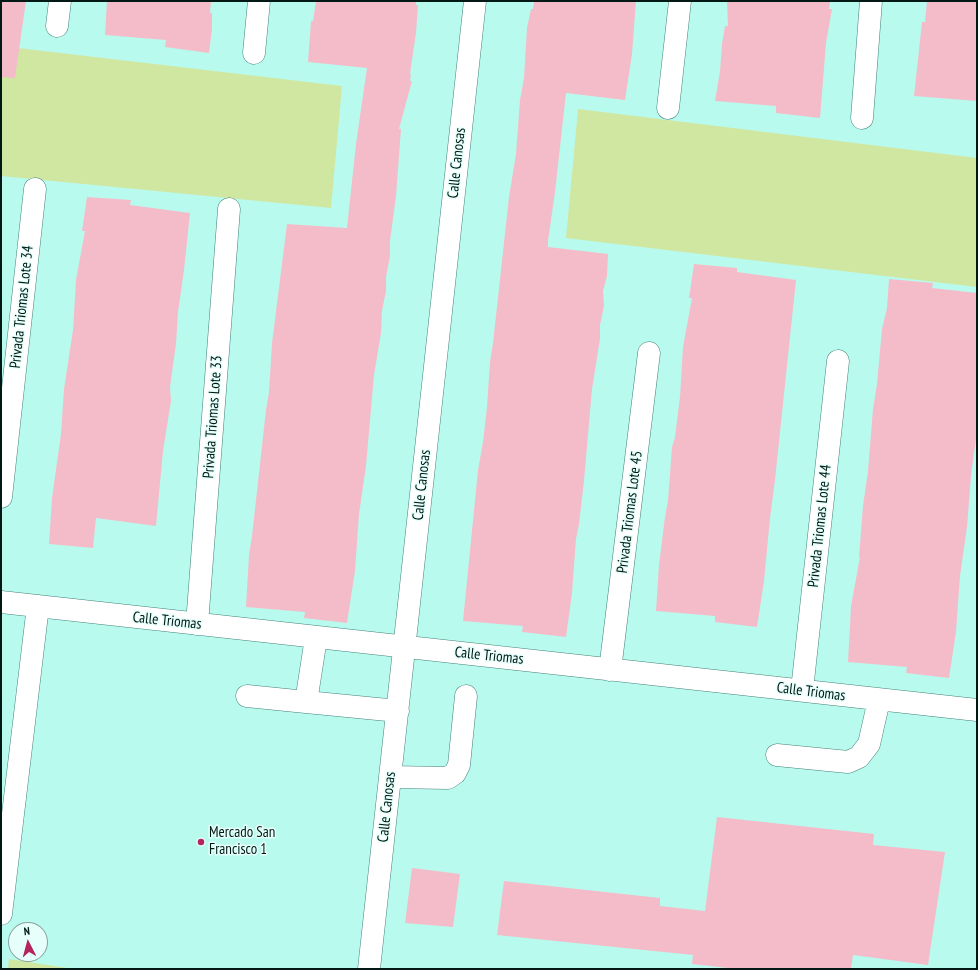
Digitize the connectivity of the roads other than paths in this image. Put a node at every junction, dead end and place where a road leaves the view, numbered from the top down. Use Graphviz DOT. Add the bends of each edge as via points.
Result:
graph roads {
  1 [pos="60,1"];
  2 [pos="259,1"];
  3 [pos="475,1"];
  4 [pos="680,1"];
  5 [pos="871,1"];
  6 [pos="57,26"];
  7 [pos="254,53"];
  8 [pos="668,108"];
  9 [pos="862,118"];
  10 [pos="35,189"];
  11 [pos="229,209"];
  12 [pos="649,353"];
  13 [pos="838,361"];
  14 [pos="1,497"];
  15 [pos="1,602"];
  16 [pos="38,606"];
  17 [pos="197,624"];
  18 [pos="316,638"];
  19 [pos="405,647"];
  20 [pos="610,670"];
  21 [pos="802,690"];
  22 [pos="247,696"];
  23 [pos="466,696"];
  24 [pos="879,700"];
  25 [pos="306,702"];
  26 [pos="977,710"];
  27 [pos="398,711"];
  28 [pos="777,756"];
  29 [pos="390,777"];
  30 [pos="1,914"];
  31 [pos="369,969"];
  1 -- 6 [label="street"];
  2 -- 7 [label="street"];
  3 -- 19 [label="street, Calle Canosas"];
  4 -- 8 [label="street"];
  5 -- 9 [label="street"];
  10 -- 14 [label="street, Privada Triomas Lote 34"];
  11 -- 17 [label="street, Privada Triomas Lote 33"];
  12 -- 20 [label="street, Privada Triomas Lote 45"];
  13 -- 21 [label="street, Privada Triomas Lote 44"];
  15 -- 16 [label="street, Calle Triomas"];
  16 -- 17 [label="street, Calle Triomas"];
  16 -- 30 [label="street"];
  17 -- 18 [label="street, Calle Triomas"];
  18 -- 19 [label="street, Calle Triomas"];
  18 -- 25 [label="street"];
  19 -- 20 [label="street, Calle Triomas"];
  19 -- 27 [label="street, Calle Canosas"];
  20 -- 21 [label="street, Calle Triomas"];
  21 -- 24 [label="street, Calle Triomas"];
  22 -- 25 [label="street"];
  23 -- 29 [label="street" via="459,765 455,772 448,778"];
  24 -- 26 [label="street, Calle Triomas"];
  24 -- 28 [label="street" via="869,744 859,757 848,762"];
  25 -- 27 [label="street"];
  27 -- 29 [label="street, Calle Canosas"];
  29 -- 31 [label="street, Calle Canosas"];
}
